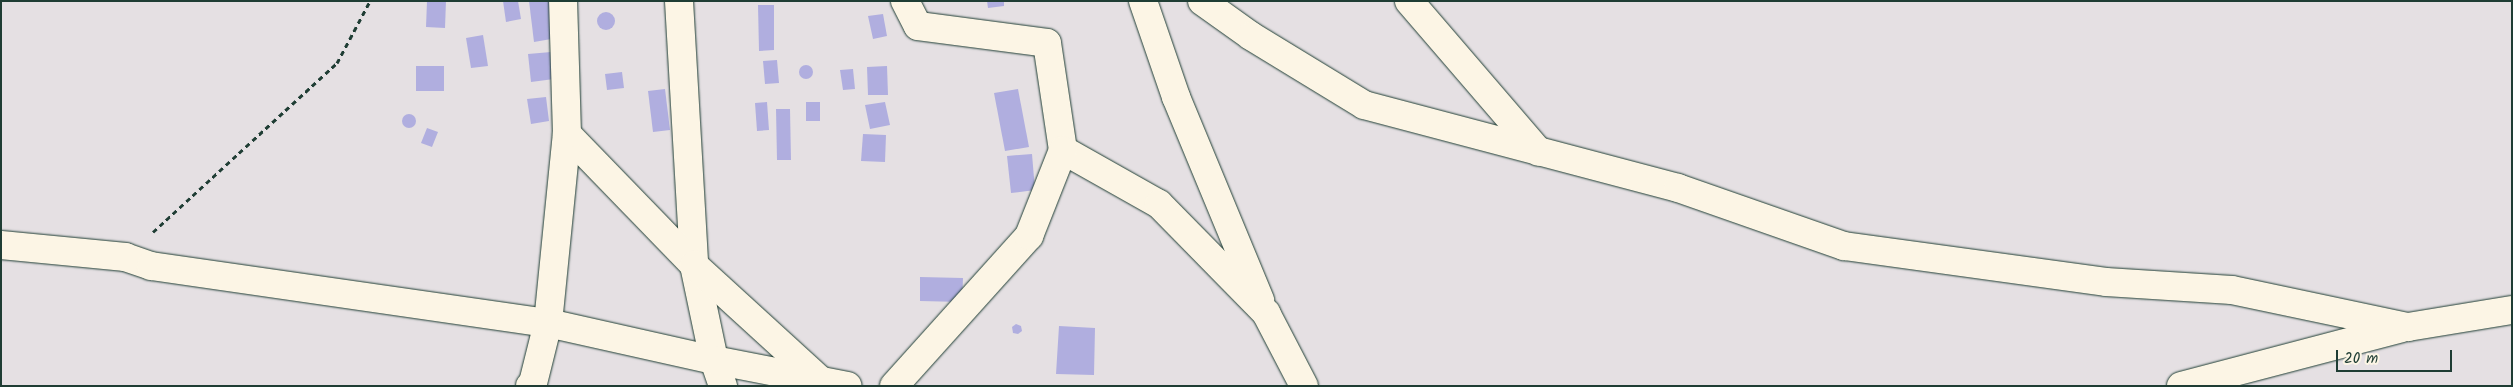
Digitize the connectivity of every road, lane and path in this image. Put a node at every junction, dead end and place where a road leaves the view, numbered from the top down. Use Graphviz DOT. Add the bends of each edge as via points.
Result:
graph roads {
  1 [pos="370,1"];
  2 [pos="563,1"];
  3 [pos="679,1"];
  4 [pos="905,1"];
  5 [pos="1142,1"];
  6 [pos="1202,1"];
  7 [pos="1409,1"];
  8 [pos="567,134"];
  9 [pos="1063,150"];
  10 [pos="1539,152"];
  11 [pos="1,245"];
  12 [pos="125,257"];
  13 [pos="694,265"];
  14 [pos="2512,310"];
  15 [pos="1266,313"];
  16 [pos="548,324"];
  17 [pos="2408,327"];
  18 [pos="714,360"];
  19 [pos="532,385"];
  20 [pos="832,385"];
  21 [pos="723,386"];
  22 [pos="894,386"];
  23 [pos="1304,386"];
  24 [pos="2181,386"];
  1 -- 12 [label="path" via="337,63"];
  2 -- 8 [label="street"];
  3 -- 13 [label="street"];
  4 -- 9 [label="street" via="918,26 1047,43"];
  5 -- 15 [label="street" via="1176,97"];
  6 -- 10 [label="street" via="1251,36 1364,105"];
  7 -- 10 [label="street"];
  8 -- 13 [label="street"];
  8 -- 16 [label="street"];
  9 -- 15 [label="street" via="1159,204"];
  9 -- 22 [label="street" via="1029,236"];
  10 -- 17 [label="street" via="1678,188 1844,246 2106,282 2232,290"];
  11 -- 12 [label="street"];
  12 -- 16 [label="street" via="151,266"];
  13 -- 18 [label="street"];
  13 -- 20 [label="street"];
  14 -- 17 [label="street"];
  15 -- 23 [label="street"];
  16 -- 18 [label="street"];
  16 -- 19 [label="street"];
  17 -- 24 [label="street"];
  18 -- 20 [label="street"];
  18 -- 21 [label="street"];
}
